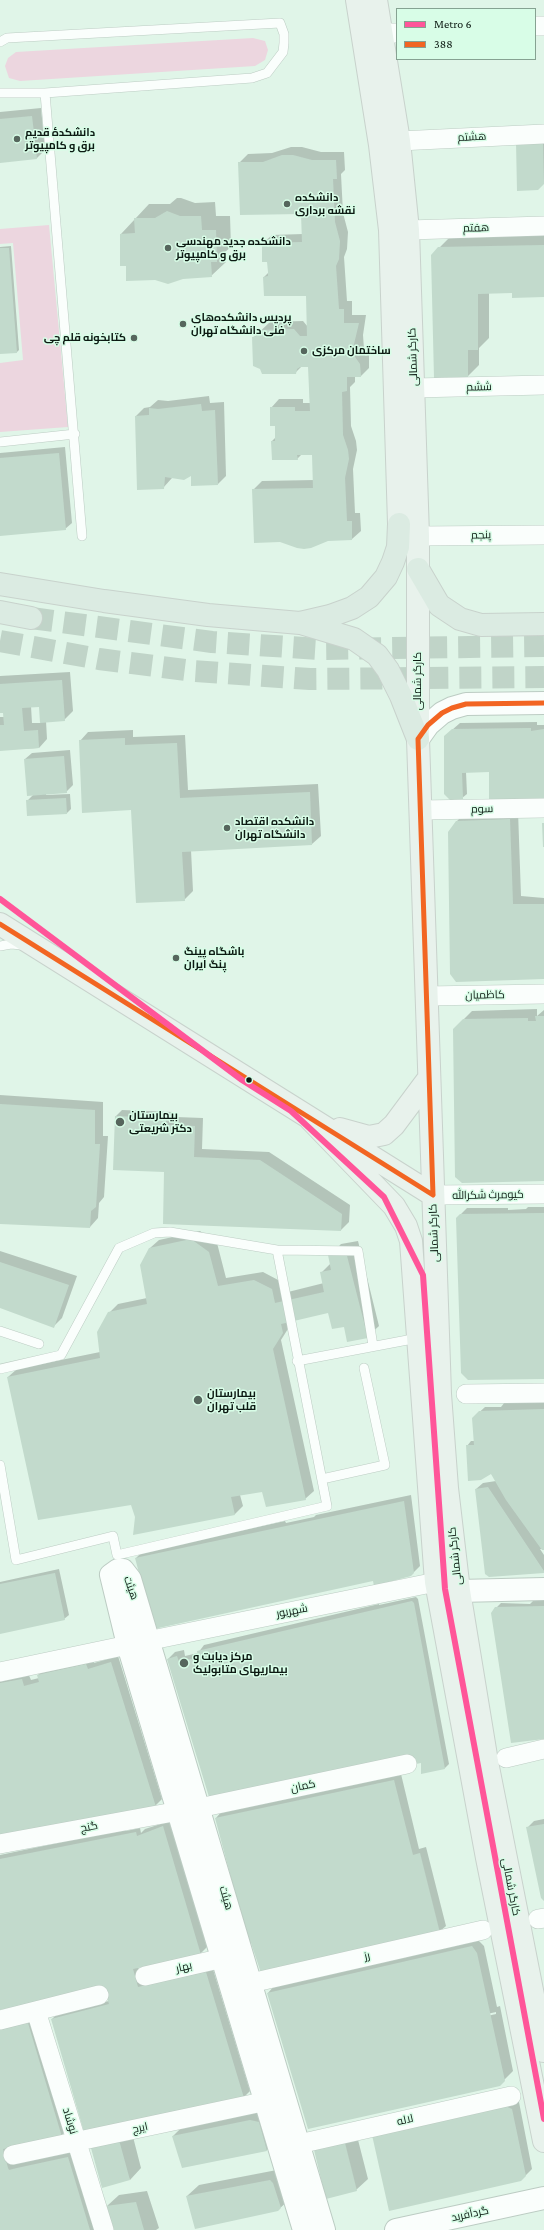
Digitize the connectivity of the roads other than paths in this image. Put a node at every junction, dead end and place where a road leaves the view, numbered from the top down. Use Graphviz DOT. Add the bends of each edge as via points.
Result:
graph roads {
  1 [pos="367,0"];
  2 [pos="390,33"];
  3 [pos="0,42"];
  4 [pos="0,93"];
  5 [pos="45,93"];
  6 [pos="544,134"];
  7 [pos="399,141"];
  8 [pos="544,226"];
  9 [pos="408,230"];
  10 [pos="544,385"];
  11 [pos="414,388"];
  12 [pos="75,434"];
  13 [pos="0,442"];
  14 [pos="399,524"];
  15 [pos="544,535"];
  16 [pos="82,536"];
  17 [pos="418,536"];
  18 [pos="418,569"];
  19 [pos="0,584"];
  20 [pos="0,612"];
  21 [pos="32,618"];
  22 [pos="300,623"];
  23 [pos="544,624"];
  24 [pos="544,703"];
  25 [pos="418,739"];
  26 [pos="544,808"];
  27 [pos="420,810"];
  28 [pos="0,924"];
  29 [pos="0,946"];
  30 [pos="36,946"];
  31 [pos="544,994"];
  32 [pos="426,996"];
  33 [pos="429,1078"];
  34 [pos="310,1119"];
  35 [pos="544,1194"];
  36 [pos="433,1195"];
  37 [pos="277,1250"];
  38 [pos="0,1331"];
  39 [pos="418,1338"];
  40 [pos="39,1344"];
  41 [pos="373,1346"];
  42 [pos="297,1361"];
  43 [pos="364,1368"];
  44 [pos="0,1369"];
  45 [pos="544,1393"];
  46 [pos="466,1394"];
  47 [pos="0,1464"];
  48 [pos="322,1479"];
  49 [pos="436,1582"];
  50 [pos="544,1589"];
  51 [pos="458,1591"];
  52 [pos="138,1643"];
  53 [pos="0,1672"];
  54 [pos="544,1749"];
  55 [pos="506,1758"];
  56 [pos="407,1764"];
  57 [pos="189,1809"];
  58 [pos="0,1844"];
  59 [pos="483,1930"];
  60 [pos="223,1958"];
  61 [pos="145,1976"];
  62 [pos="251,1983"];
  63 [pos="99,1995"];
  64 [pos="36,2011"];
  65 [pos="0,2020"];
  66 [pos="544,2051"];
  67 [pos="511,2096"];
  68 [pos="267,2101"];
  69 [pos="544,2141"];
  70 [pos="76,2142"];
  71 [pos="299,2144"];
  72 [pos="13,2155"];
  73 [pos="544,2198"];
  74 [pos="104,2230"];
  75 [pos="304,2230"];
  76 [pos="324,2230"];
  77 [pos="396,2230"];
  1 -- 2 [label="main road, کارگر شمالی"];
  1 -- 14 [label="main road, کارگر شمالی" via="390,230"];
  2 -- 7 [label="main road, کارگر شمالی"];
  3 -- 5 [label="lane" via="7,38 280,23 284,34 283,52 277,62 267,73 252,78"];
  4 -- 5 [label="lane"];
  5 -- 12 [label="lane"];
  6 -- 7 [label="street, هشتم"];
  7 -- 9 [label="main road, کارگر شمالی"];
  8 -- 9 [label="street, هفتم"];
  9 -- 11 [label="main road, کارگر شمالی"];
  10 -- 11 [label="street, ششم"];
  11 -- 17 [label="main road, کارگر شمالی"];
  12 -- 13 [label="lane"];
  12 -- 16 [label="lane"];
  14 -- 22 [label="highway" via="398,547 393,562 386,577 369,597 337,614"];
  15 -- 17 [label="street, پنجم"];
  17 -- 18 [label="main road, کارگر شمالی"];
  18 -- 23 [label="highway" via="439,605 460,619 482,624"];
  18 -- 25 [label="main road, کارگر شمالی"];
  19 -- 22 [label="highway" via="126,604"];
  20 -- 21 [label="highway"];
  22 -- 25 [label="highway" via="354,639 377,655 398,690"];
  24 -- 25 [label="street" via="466,704 452,708 442,712 428,724"];
  25 -- 27 [label="main road, کارگر شمالی"];
  26 -- 27 [label="street, سوم"];
  27 -- 32 [label="main road, کارگر شمالی"];
  28 -- 30 [label="main road"];
  29 -- 30 [label="lane"];
  30 -- 34 [label="main road"];
  31 -- 32 [label="street, کاظمیان"];
  32 -- 33 [label="main road, کارگر شمالی"];
  33 -- 34 [label="main road" via="394,1125 384,1134 355,1134"];
  33 -- 36 [label="main road, کارگر شمالی"];
  34 -- 36 [label="main road"];
  34 -- 39 [label="main road, کارگر شمالی" via="394,1206 406,1226 411,1242"];
  35 -- 36 [label="street, کیومرث شکرالله"];
  36 -- 51 [label="main road, کارگر شمالی" via="440,1394"];
  37 -- 41 [label="lane" via="358,1251"];
  37 -- 42 [label="lane"];
  37 -- 44 [label="lane" via="170,1232 154,1233 134,1241 119,1248 61,1355"];
  38 -- 40 [label="lane"];
  39 -- 41 [label="lane"];
  39 -- 49 [label="main road, کارگر شمالی"];
  41 -- 42 [label="lane"];
  42 -- 48 [label="lane"];
  43 -- 48 [label="lane" via="385,1465"];
  45 -- 46 [label="street"];
  47 -- 48 [label="lane" via="16,1560 113,1536 117,1555 327,1506"];
  49 -- 52 [label="street, شهریور"];
  49 -- 69 [label="main road, کارگر شمالی"];
  50 -- 51 [label="street"];
  51 -- 66 [label="main road, کارگر شمالی" via="487,1762"];
  52 -- 53 [label="street, شهریور"];
  52 -- 57 [label="street, هیئت"];
  54 -- 55 [label="street"];
  56 -- 57 [label="street, کمان"];
  57 -- 58 [label="street, گنج"];
  57 -- 60 [label="street, هیئت"];
  57 -- 62 [label="street, هیئت"];
  59 -- 62 [label="street, رز"];
  60 -- 61 [label="street, بهار"];
  60 -- 68 [label="street, هیئت"];
  62 -- 71 [label="street, هیئت"];
  63 -- 64 [label="street"];
  64 -- 65 [label="street"];
  64 -- 70 [label="street, نوشاد"];
  67 -- 71 [label="street, لاله"];
  68 -- 70 [label="street, ایرج"];
  68 -- 75 [label="street, هیئت"];
  70 -- 72 [label="street, ایرج"];
  70 -- 74 [label="street, نوشاد"];
  71 -- 76 [label="street, هیئت"];
  73 -- 77 [label="street, گردآفرید"];
}
